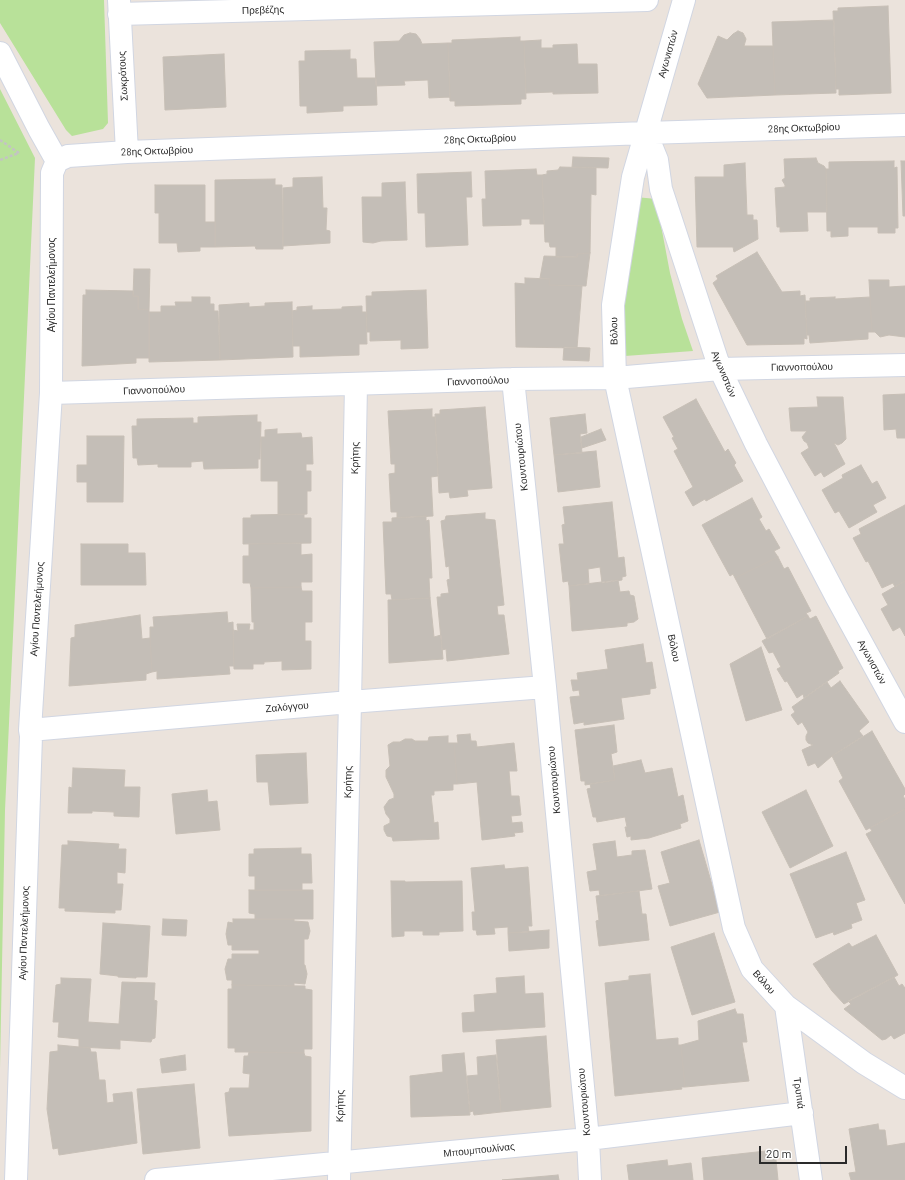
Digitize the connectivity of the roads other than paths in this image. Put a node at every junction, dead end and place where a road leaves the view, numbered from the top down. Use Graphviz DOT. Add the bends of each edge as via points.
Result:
graph roads {
  1 [pos="647,0"];
  2 [pos="684,0"];
  3 [pos="119,7"];
  4 [pos="0,53"];
  5 [pos="905,125"];
  6 [pos="646,132"];
  7 [pos="127,152"];
  8 [pos="57,161"];
  9 [pos="905,365"];
  10 [pos="720,369"];
  11 [pos="615,378"];
  12 [pos="514,379"];
  13 [pos="356,385"];
  14 [pos="51,393"];
  15 [pos="545,686"];
  16 [pos="350,702"];
  17 [pos="905,722"];
  18 [pos="30,730"];
  19 [pos="786,1006"];
  20 [pos="905,1088"];
  21 [pos="802,1113"];
  22 [pos="588,1139"];
  23 [pos="339,1172"];
  24 [pos="16,1180"];
  25 [pos="156,1180"];
  26 [pos="590,1180"];
  27 [pos="811,1180"];
  1 -- 3 [label="street, Πρεβέζης"];
  2 -- 6 [label="street, Αγωνιστών"];
  3 -- 7 [label="street, Σωκρότους"];
  4 -- 8 [label="street"];
  5 -- 6 [label="street, 28ης Οκτωβρίου"];
  6 -- 7 [label="street, 28ης Οκτωβρίου"];
  6 -- 10 [label="street, Αγωνιστών" via="657,160 661,189"];
  6 -- 11 [label="street, Βόλου" via="633,177 613,305"];
  7 -- 8 [label="street, 28ης Οκτωβρίου" via="68,156"];
  8 -- 14 [label="street, Αγίου Παντελεήμονος" via="52,174"];
  9 -- 10 [label="street, Γιαννοπούλου"];
  10 -- 11 [label="street, Γιαννοπούλου"];
  10 -- 17 [label="street, Αγωνιστών" via="756,444"];
  11 -- 12 [label="street, Γιαννοπούλου"];
  11 -- 19 [label="street, Βόλου" via="734,928 752,969"];
  12 -- 13 [label="street, Γιαννοπούλου"];
  12 -- 15 [label="street, Κουντουριώτου"];
  13 -- 14 [label="street, Γιαννοπούλου"];
  13 -- 16 [label="street, Κρήτης"];
  14 -- 18 [label="street, Αγίου Παντελεήμονος"];
  15 -- 16 [label="street, Ζαλόγγου"];
  15 -- 22 [label="street, Κουντουριώτου"];
  16 -- 18 [label="street, Ζαλόγγου"];
  16 -- 23 [label="street, Κρήτης"];
  18 -- 24 [label="street, Αγίου Παντελεήμονος"];
  19 -- 20 [label="street, Βόλου" via="864,1063"];
  19 -- 21 [label="street, Τρυπιά"];
  21 -- 22 [label="street, Μπουμπουλίνας"];
  21 -- 27 [label="street, Τρυπιά"];
  22 -- 23 [label="street, Μπουμπουλίνας"];
  22 -- 26 [label="street, Κουντουριώτου"];
  23 -- 25 [label="street, Μπουμπουλίνας"];
}
